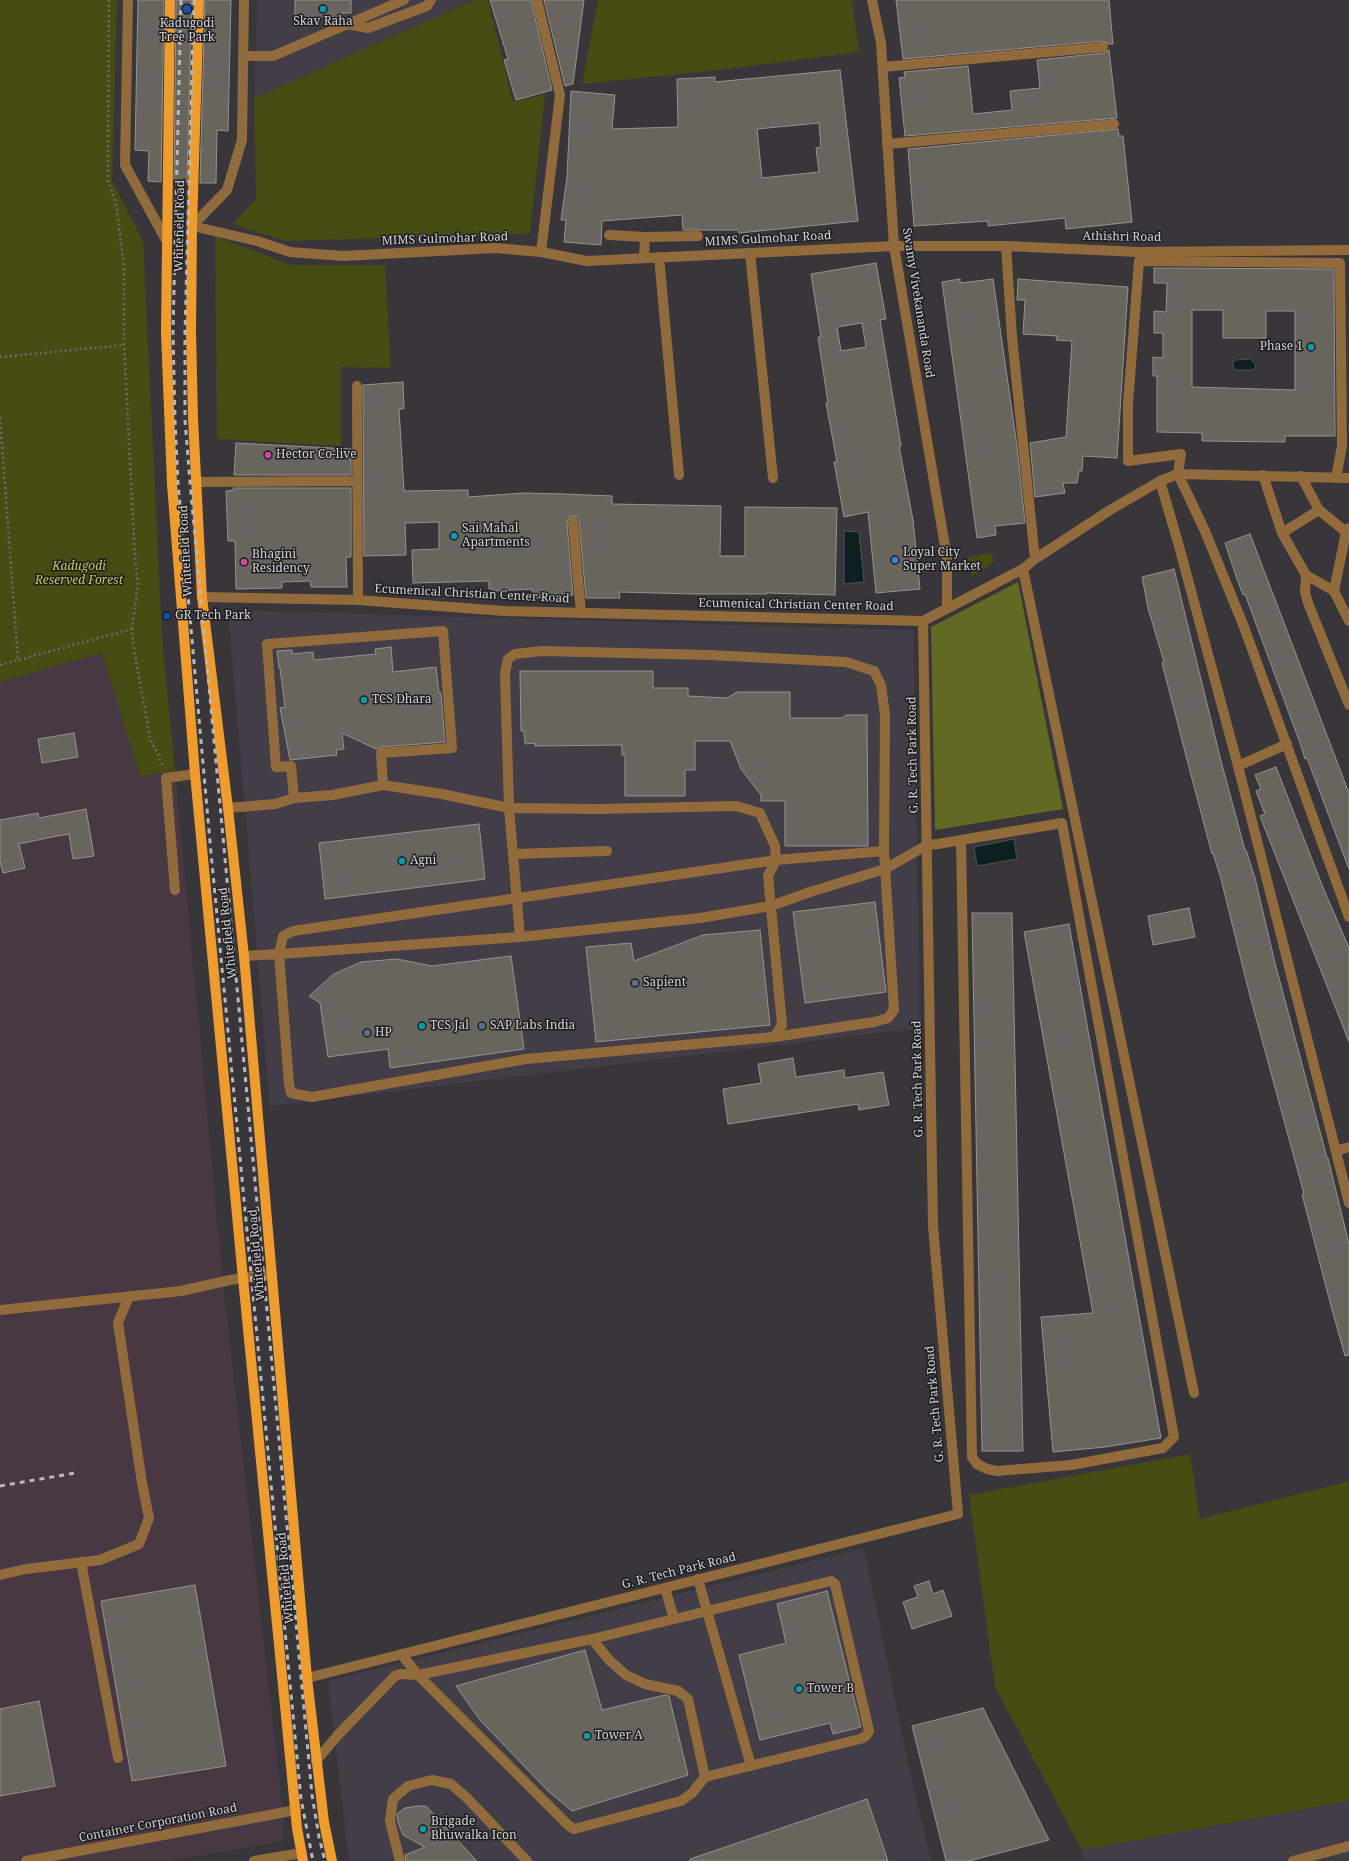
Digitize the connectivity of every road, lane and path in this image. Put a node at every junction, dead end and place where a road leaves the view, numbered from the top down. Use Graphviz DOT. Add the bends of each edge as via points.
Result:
graph roads {
  1 [pos="109,0"];
  2 [pos="128,0"];
  3 [pos="170,0"];
  4 [pos="199,0"];
  5 [pos="244,0"];
  6 [pos="404,0"];
  7 [pos="431,0"];
  8 [pos="537,0"];
  9 [pos="872,0"];
  10 [pos="347,24"];
  11 [pos="1103,47"];
  12 [pos="243,56"];
  13 [pos="883,67"];
  14 [pos="1114,124"];
  15 [pos="888,144"];
  16 [pos="192,226"];
  17 [pos="608,235"];
  18 [pos="698,236"];
  19 [pos="645,237"];
  20 [pos="166,240"];
  21 [pos="894,246"];
  22 [pos="1006,246"];
  23 [pos="1349,250"];
  24 [pos="541,252"];
  25 [pos="750,253"];
  26 [pos="659,257"];
  27 [pos="644,258"];
  28 [pos="1345,263"];
  29 [pos="124,345"];
  30 [pos="0,357"];
  31 [pos="357,386"];
  32 [pos="0,417"];
  33 [pos="1178,474"];
  34 [pos="680,475"];
  35 [pos="1263,475"];
  36 [pos="1301,476"];
  37 [pos="773,478"];
  38 [pos="1336,478"];
  39 [pos="1349,478"];
  40 [pos="357,481"];
  41 [pos="1160,481"];
  42 [pos="196,482"];
  43 [pos="1319,510"];
  44 [pos="573,522"];
  45 [pos="1348,530"];
  46 [pos="1282,533"];
  47 [pos="1035,559"];
  48 [pos="1023,569"];
  49 [pos="1306,575"];
  50 [pos="1334,591"];
  51 [pos="202,597"];
  52 [pos="358,600"];
  53 [pos="947,609"];
  54 [pos="581,613"];
  55 [pos="923,621"];
  56 [pos="1349,621"];
  57 [pos="132,629"];
  58 [pos="18,660"];
  59 [pos="0,665"];
  60 [pos="1349,705"];
  61 [pos="1287,744"];
  62 [pos="1238,766"];
  63 [pos="195,774"];
  64 [pos="166,778"];
  65 [pos="383,785"];
  66 [pos="294,798"];
  67 [pos="228,808"];
  68 [pos="509,808"];
  69 [pos="961,840"];
  70 [pos="927,845"];
  71 [pos="607,851"];
  72 [pos="884,851"];
  73 [pos="513,854"];
  74 [pos="776,860"];
  75 [pos="885,869"];
  76 [pos="175,890"];
  77 [pos="517,898"];
  78 [pos="770,906"];
  79 [pos="1349,917"];
  80 [pos="520,937"];
  81 [pos="279,954"];
  82 [pos="244,956"];
  83 [pos="774,1037"];
  84 [pos="1349,1147"];
  85 [pos="1336,1151"];
  86 [pos="1349,1203"];
  87 [pos="272,1274"];
  88 [pos="243,1278"];
  89 [pos="129,1296"];
  90 [pos="0,1310"];
  91 [pos="1194,1393"];
  92 [pos="81,1562"];
  93 [pos="0,1575"];
  94 [pos="698,1580"];
  95 [pos="665,1588"];
  96 [pos="707,1611"];
  97 [pos="674,1619"];
  98 [pos="592,1639"];
  99 [pos="401,1654"];
  100 [pos="418,1675"];
  101 [pos="307,1678"];
  102 [pos="118,1758"];
  103 [pos="316,1761"];
  104 [pos="751,1766"];
  105 [pos="705,1777"];
  106 [pos="296,1810"];
  107 [pos="1349,1846"];
  108 [pos="302,1857"];
  109 [pos="26,1861"];
  110 [pos="254,1861"];
  111 [pos="332,1861"];
  112 [pos="400,1861"];
  113 [pos="526,1861"];
  114 [pos="1293,1861"];
  1 -- 29 [label="path" via="108,180 116,204 124,267"];
  2 -- 20 [label="street" via="125,166"];
  3 -- 20 [label="main road, Whitefield Road"];
  4 -- 16 [label="main road, Whitefield Road"];
  5 -- 12 [label="street"];
  6 -- 10 [label="street"];
  7 -- 10 [label="street" via="427,6 368,28"];
  8 -- 24 [label="street" via="560,95"];
  9 -- 13 [label="street, Swamy Vivekananda Road"];
  10 -- 12 [label="street" via="273,56"];
  11 -- 13 [label="street"];
  12 -- 16 [label="street" via="240,148 227,190"];
  13 -- 15 [label="street, Swamy Vivekananda Road"];
  14 -- 15 [label="street"];
  15 -- 21 [label="street, Swamy Vivekananda Road"];
  16 -- 24 [label="street, MIMS Gulmohar Road" via="257,241 290,252 342,256 495,248"];
  16 -- 42 [label="main road, Whitefield Road" via="191,340"];
  17 -- 19 [label="street"];
  18 -- 19 [label="street"];
  19 -- 27 [label="street"];
  20 -- 63 [label="main road, Whitefield Road" via="168,429"];
  21 -- 22 [label="street, Athishri Road"];
  21 -- 25 [label="street, MIMS Gulmohar Road"];
  21 -- 53 [label="street, Swamy Vivekananda Road" via="947,558"];
  22 -- 23 [label="street, Athishri Road" via="1139,252"];
  22 -- 47 [label="street" via="1012,337"];
  24 -- 27 [label="street, MIMS Gulmohar Road" via="587,261"];
  25 -- 26 [label="street, MIMS Gulmohar Road"];
  25 -- 37 [label="street"];
  26 -- 27 [label="street, MIMS Gulmohar Road"];
  26 -- 34 [label="street"];
  28 -- 33 [label="street" via="1139,261 1128,403 1128,461 1181,454"];
  28 -- 38 [label="street" via="1342,446"];
  29 -- 30 [label="path"];
  29 -- 57 [label="path" via="138,583"];
  31 -- 40 [label="street"];
  32 -- 58 [label="path"];
  33 -- 35 [label="street, Ecumenical Christian Center Road"];
  33 -- 41 [label="street, Ecumenical Christian Center Road"];
  33 -- 61 [label="street" via="1205,531 1244,627"];
  35 -- 36 [label="street, Ecumenical Christian Center Road"];
  35 -- 46 [label="street"];
  36 -- 38 [label="street, Ecumenical Christian Center Road"];
  36 -- 43 [label="street"];
  38 -- 39 [label="street, Ecumenical Christian Center Road"];
  40 -- 42 [label="street"];
  40 -- 52 [label="street"];
  41 -- 47 [label="street, Ecumenical Christian Center Road"];
  41 -- 62 [label="street"];
  42 -- 51 [label="main road, Whitefield Road"];
  43 -- 45 [label="street"];
  43 -- 46 [label="street"];
  44 -- 54 [label="street"];
  45 -- 50 [label="street"];
  46 -- 49 [label="street"];
  47 -- 48 [label="street, Ecumenical Christian Center Road"];
  48 -- 53 [label="street, Ecumenical Christian Center Road"];
  48 -- 91 [label="street"];
  49 -- 50 [label="street"];
  49 -- 60 [label="street" via="1305,592 1308,603"];
  50 -- 56 [label="street"];
  51 -- 52 [label="street, Ecumenical Christian Center Road"];
  51 -- 67 [label="main road, Whitefield Road"];
  52 -- 54 [label="street, Ecumenical Christian Center Road" via="504,611"];
  53 -- 55 [label="street, Ecumenical Christian Center Road"];
  54 -- 55 [label="street, Ecumenical Christian Center Road"];
  55 -- 70 [label="street, G. R. Tech Park Road"];
  57 -- 58 [label="path"];
  57 -- 64 [label="path" via="134,657 150,738 166,772"];
  58 -- 59 [label="path"];
  61 -- 62 [label="street"];
  61 -- 79 [label="street"];
  62 -- 85 [label="street"];
  63 -- 64 [label="street"];
  63 -- 88 [label="main road, Whitefield Road"];
  64 -- 76 [label="street"];
  65 -- 66 [label="street" via="332,795"];
  65 -- 66 [label="street" via="381,753 452,748 443,631 267,644 276,767 291,766"];
  65 -- 68 [label="street"];
  66 -- 67 [label="street" via="275,804"];
  67 -- 82 [label="main road, Whitefield Road"];
  68 -- 72 [label="street" via="505,673 508,659 515,654 542,651 710,655 846,662 874,671 881,685 885,715"];
  68 -- 73 [label="street"];
  68 -- 74 [label="street" via="736,806 760,813 775,846"];
  69 -- 69 [label="street" via="1062,824 1174,1437 1163,1448 1071,1465 997,1471 977,1464 972,1457"];
  69 -- 70 [label="street"];
  70 -- 75 [label="street"];
  70 -- 94 [label="street, G. R. Tech Park Road" via="933,1226 958,1514"];
  71 -- 73 [label="street"];
  72 -- 74 [label="street"];
  72 -- 75 [label="street"];
  73 -- 77 [label="street"];
  74 -- 77 [label="street"];
  74 -- 78 [label="street" via="768,876"];
  75 -- 78 [label="street"];
  75 -- 83 [label="street" via="894,1010 888,1018 874,1022"];
  77 -- 80 [label="street"];
  77 -- 81 [label="street" via="293,931 283,936"];
  78 -- 80 [label="street" via="700,918"];
  78 -- 83 [label="street" via="782,1025"];
  80 -- 81 [label="street"];
  81 -- 82 [label="street"];
  81 -- 83 [label="street" via="291,1093 312,1097 526,1059"];
  82 -- 87 [label="main road, Whitefield Road"];
  84 -- 85 [label="street"];
  85 -- 86 [label="street"];
  87 -- 88 [label="street"];
  87 -- 101 [label="main road, Whitefield Road"];
  88 -- 89 [label="street" via="181,1291"];
  88 -- 106 [label="main road, Whitefield Road"];
  89 -- 90 [label="street"];
  89 -- 92 [label="street" via="118,1323 140,1475 149,1518 139,1544 100,1560"];
  92 -- 93 [label="street"];
  92 -- 102 [label="street"];
  94 -- 95 [label="street, G. R. Tech Park Road"];
  94 -- 96 [label="street"];
  95 -- 97 [label="street"];
  95 -- 99 [label="street, G. R. Tech Park Road"];
  96 -- 97 [label="street"];
  96 -- 104 [label="street"];
  96 -- 104 [label="street" via="829,1581 836,1584 869,1731 860,1739"];
  97 -- 98 [label="street"];
  98 -- 100 [label="street"];
  98 -- 105 [label="street" via="610,1661 626,1675 645,1684 678,1691 688,1699"];
  99 -- 100 [label="street"];
  99 -- 101 [label="street, G. R. Tech Park Road"];
  100 -- 103 [label="street" via="395,1676"];
  100 -- 105 [label="street" via="571,1828 681,1800 692,1793"];
  101 -- 103 [label="main road, Whitefield Road"];
  103 -- 111 [label="main road, Whitefield Road"];
  104 -- 105 [label="street"];
  106 -- 108 [label="main road, Whitefield Road"];
  106 -- 109 [label="street, Container Corporation Road"];
  107 -- 114 [label="street"];
  108 -- 110 [label="street"];
  112 -- 113 [label="street" via="390,1821 393,1799 408,1786 432,1780 451,1784"];
}
